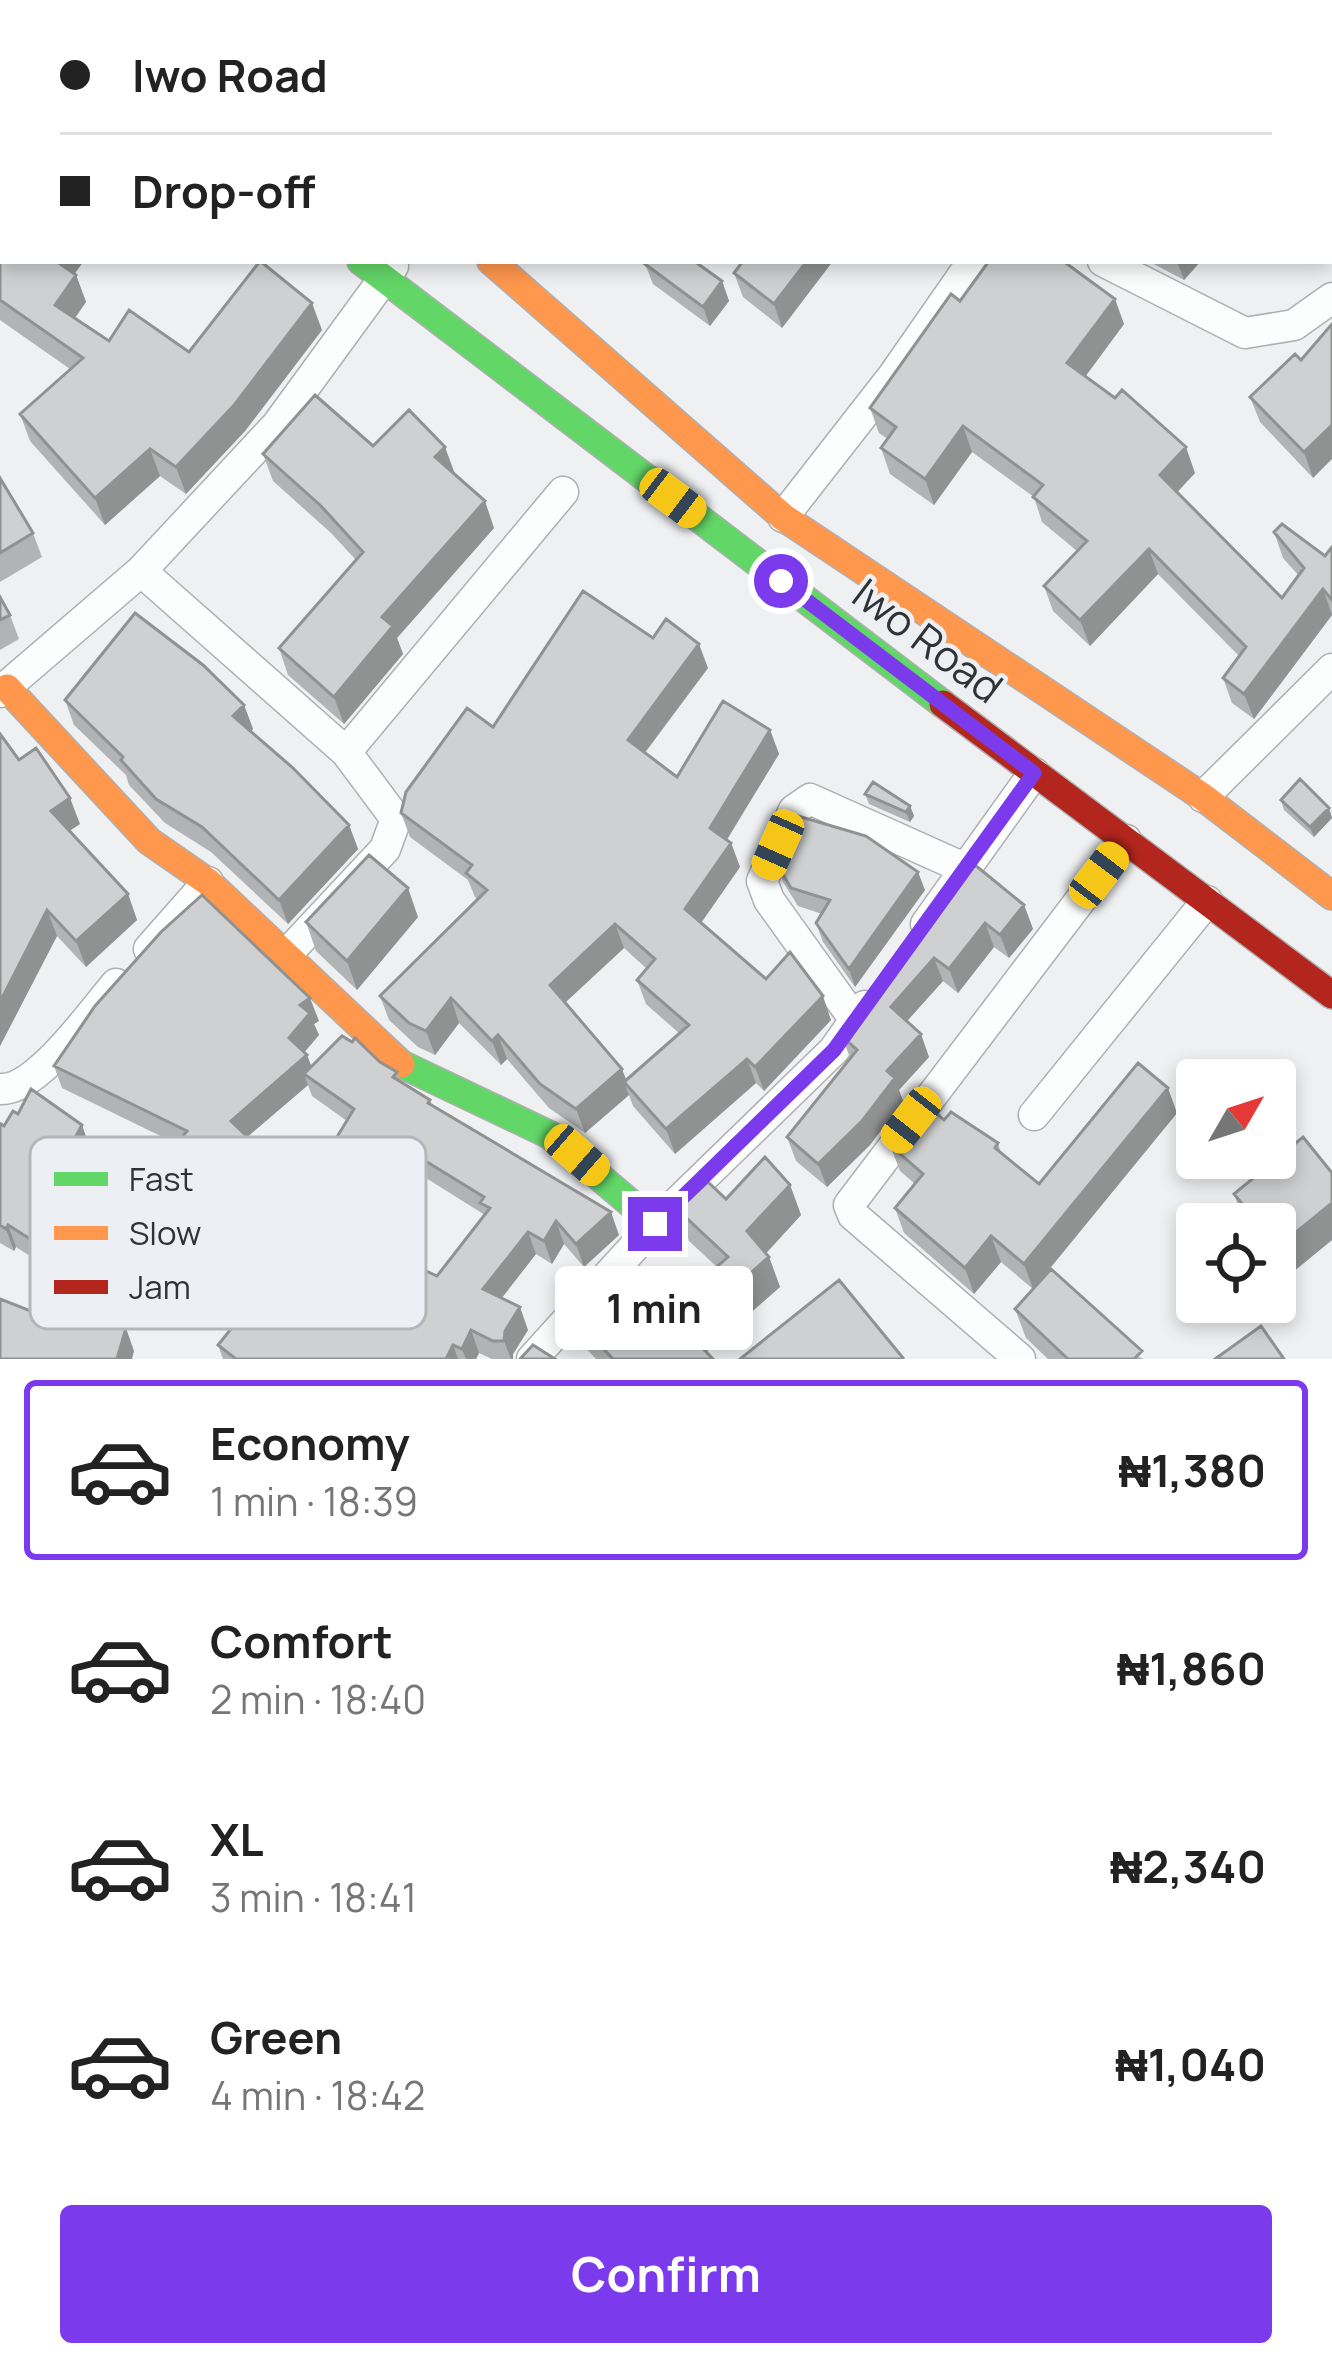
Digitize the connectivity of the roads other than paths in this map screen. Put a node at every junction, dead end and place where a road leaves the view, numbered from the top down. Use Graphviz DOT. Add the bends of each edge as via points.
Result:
graph roads {
  1 [pos="494,264"];
  2 [pos="971,264"];
  3 [pos="1109,264"];
  4 [pos="381,267"];
  5 [pos="1332,298"];
  6 [pos="563,492"];
  7 [pos="783,517"];
  8 [pos="141,571"];
  9 [pos="1332,669"];
  10 [pos="3,690"];
  11 [pos="346,752"];
  12 [pos="1034,773"];
  13 [pos="1203,797"];
  14 [pos="1126,840"];
  15 [pos="966,869"];
  16 [pos="208,882"];
  17 [pos="1332,896"];
  18 [pos="1207,901"];
  19 [pos="910,944"];
  20 [pos="285,956"];
  21 [pos="883,982"];
  22 [pos="1332,994"];
  23 [pos="855,1020"];
  24 [pos="0,1089"];
  25 [pos="1034,1115"];
  26 [pos="655,1224"];
  27 [pos="532,1359"];
  28 [pos="1020,1359"];
  1 -- 7 [label="main road, Iwo Road"];
  2 -- 7 [label="street"];
  3 -- 5 [label="street" via="1245,333 1294,325"];
  4 -- 8 [label="street" via="277,425"];
  4 -- 12 [label="main road, Iwo Road"];
  6 -- 11 [label="street"];
  7 -- 13 [label="main road, Iwo Road"];
  8 -- 10 [label="street"];
  8 -- 11 [label="street"];
  9 -- 13 [label="street"];
  10 -- 16 [label="main road" via="149,841"];
  11 -- 20 [label="street" via="389,805 395,829"];
  12 -- 14 [label="main road, Iwo Road"];
  12 -- 15 [label="street"];
  13 -- 17 [label="main road, Iwo Road"];
  14 -- 18 [label="main road, Iwo Road"];
  14 -- 28 [label="street" via="849,1205"];
  15 -- 19 [label="street"];
  15 -- 23 [label="street" via="811,799 794,810 762,881"];
  16 -- 20 [label="main road"];
  16 -- 24 [label="street" via="32,1079"];
  18 -- 22 [label="main road, Iwo Road"];
  18 -- 25 [label="street"];
  20 -- 26 [label="main road" via="404,1067 550,1135"];
  21 -- 23 [label="street"];
  23 -- 26 [label="street" via="834,1050"];
  26 -- 27 [label="street"];
}
